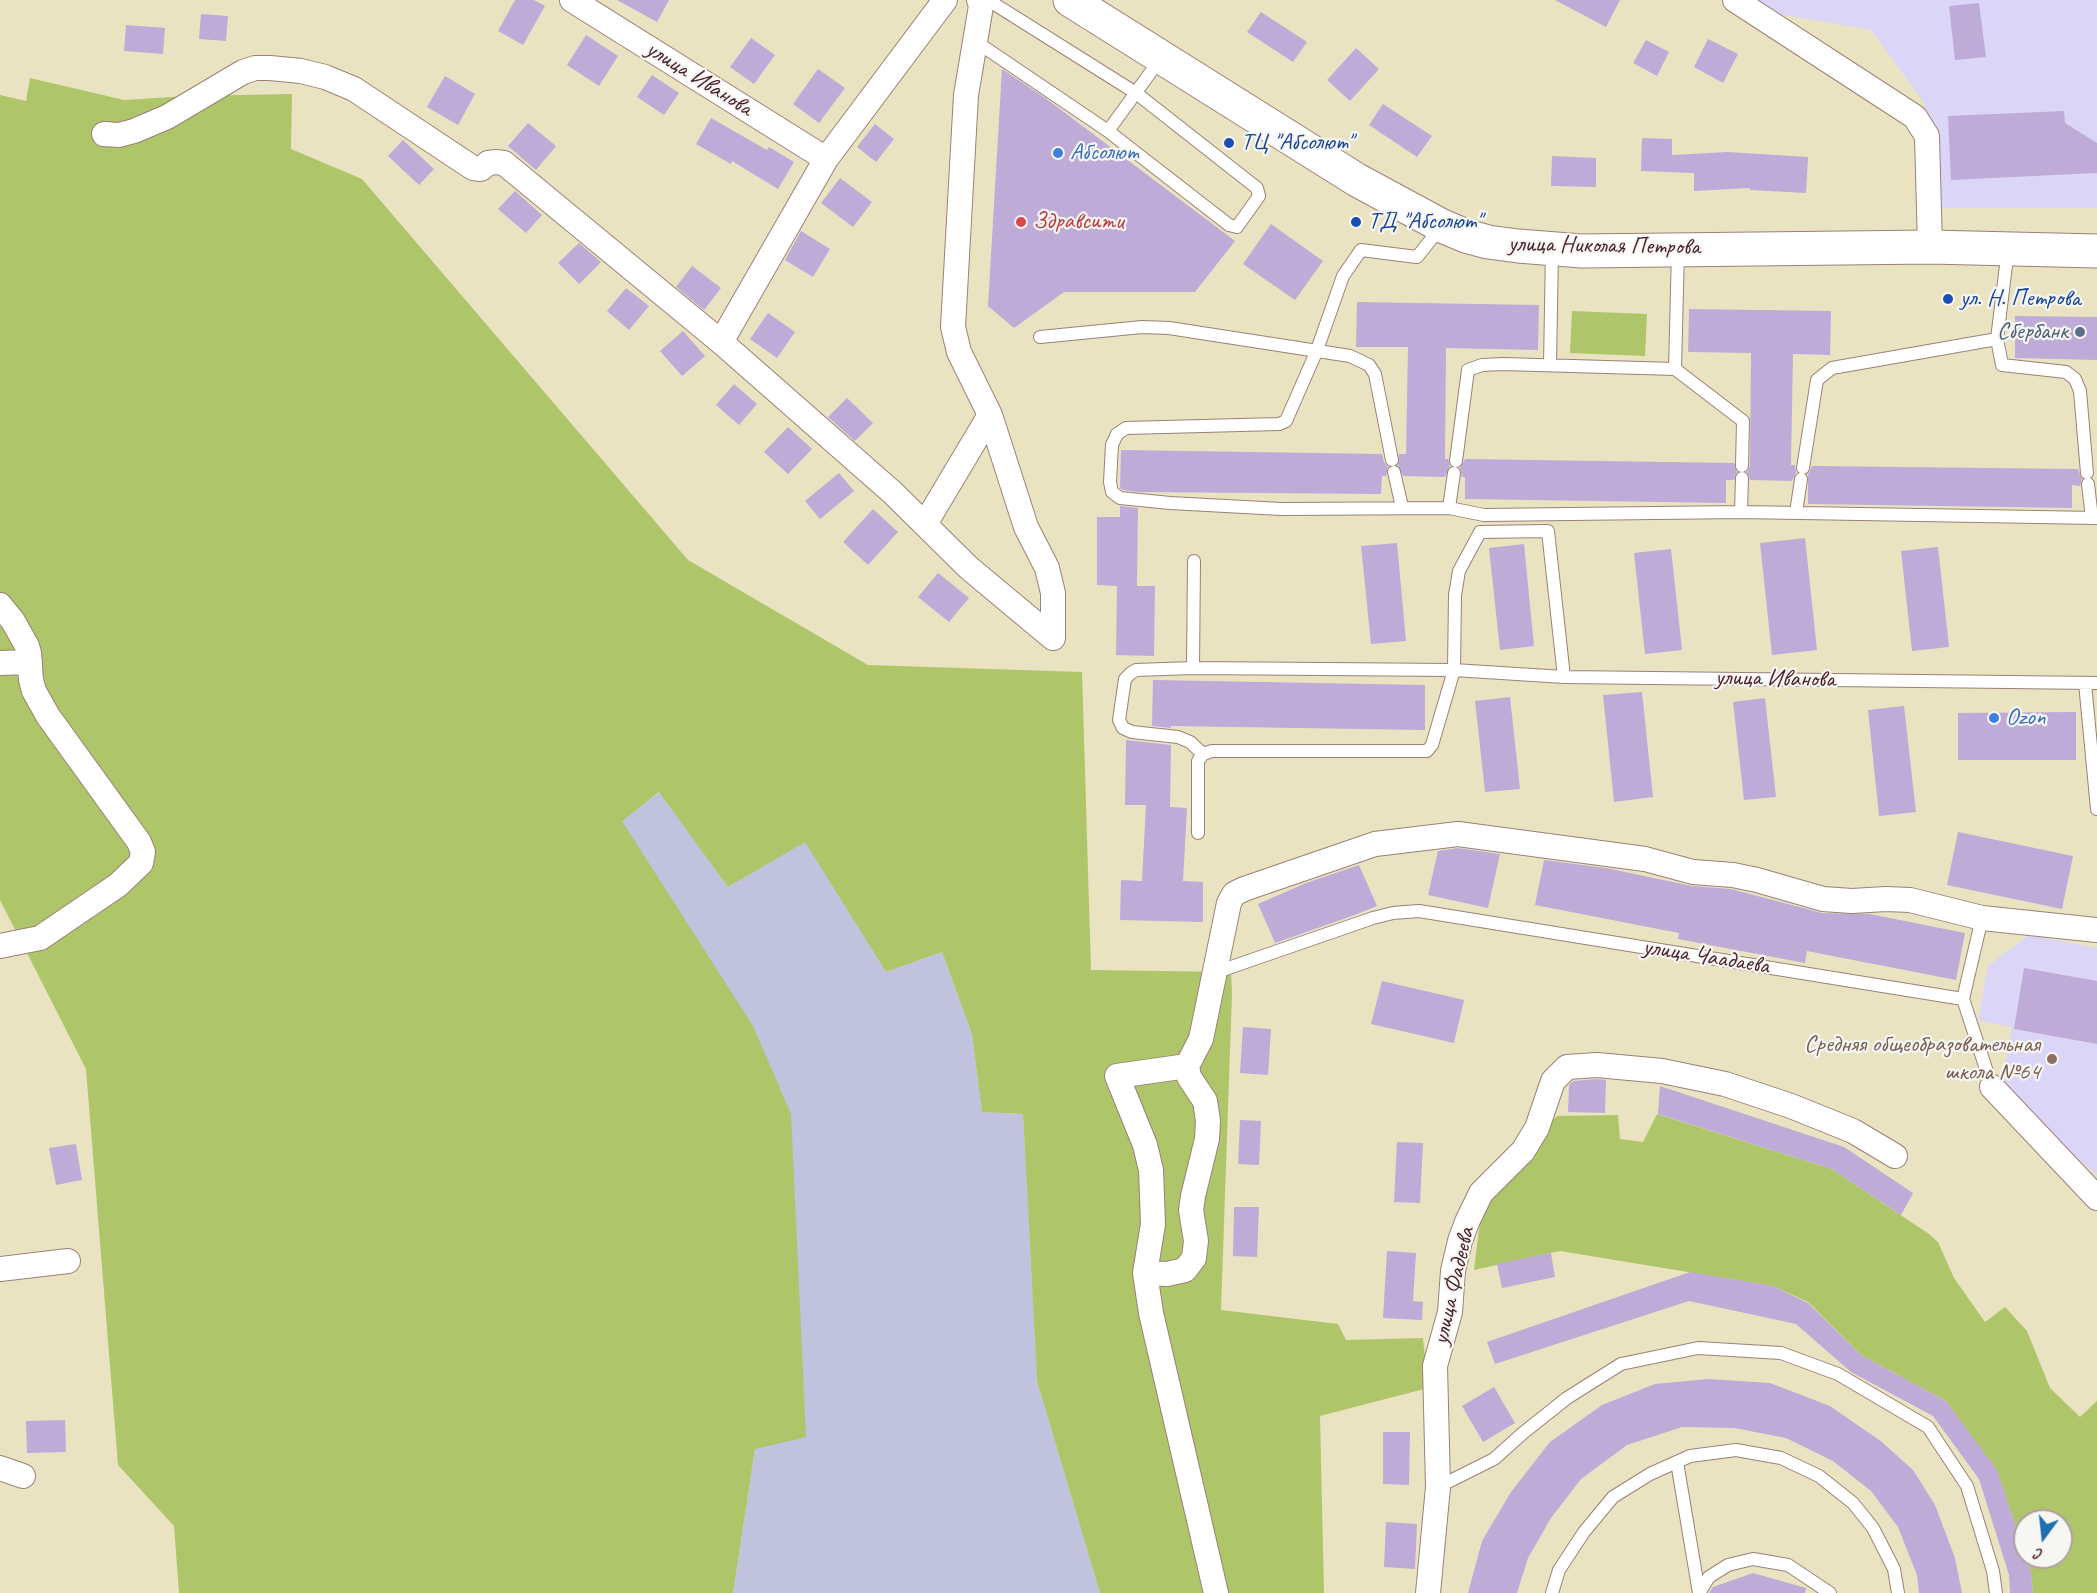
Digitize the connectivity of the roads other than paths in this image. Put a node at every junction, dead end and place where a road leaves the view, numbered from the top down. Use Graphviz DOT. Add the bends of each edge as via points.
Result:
graph roads {
  1 [pos="572,0"];
  2 [pos="945,0"];
  3 [pos="979,0"];
  4 [pos="988,0"];
  5 [pos="1070,0"];
  6 [pos="1735,0"];
  7 [pos="975,41"];
  8 [pos="1162,57"];
  9 [pos="1136,93"];
  10 [pos="1108,131"];
  11 [pos="104,134"];
  12 [pos="826,159"];
  13 [pos="1442,226"];
  14 [pos="1930,247"];
  15 [pos="2008,248"];
  16 [pos="1552,249"];
  17 [pos="1678,249"];
  18 [pos="2097,251"];
  19 [pos="1040,337"];
  20 [pos="1997,339"];
  21 [pos="721,342"];
  22 [pos="1317,350"];
  23 [pos="1550,365"];
  24 [pos="1675,369"];
  25 [pos="990,415"];
  26 [pos="1402,507"];
  27 [pos="1449,508"];
  28 [pos="1741,512"];
  29 [pos="1796,513"];
  30 [pos="2094,518"];
  31 [pos="925,524"];
  32 [pos="1194,561"];
  33 [pos="0,605"];
  34 [pos="30,662"];
  35 [pos="0,663"];
  36 [pos="1193,668"];
  37 [pos="1454,670"];
  38 [pos="1564,677"];
  39 [pos="2091,683"];
  40 [pos="1203,754"];
  41 [pos="2097,809"];
  42 [pos="1198,833"];
  43 [pos="1982,918"];
  44 [pos="2097,930"];
  45 [pos="0,946"];
  46 [pos="1214,973"];
  47 [pos="1963,999"];
  48 [pos="1187,1066"];
  49 [pos="1992,1087"];
  50 [pos="1895,1156"];
  51 [pos="2097,1198"];
  52 [pos="68,1261"];
  53 [pos="0,1269"];
  54 [pos="1145,1273"];
  55 [pos="1677,1462"];
  56 [pos="0,1468"];
  57 [pos="23,1476"];
  58 [pos="1438,1487"];
  59 [pos="1216,1593"];
  60 [pos="1428,1593"];
  61 [pos="1552,1593"];
  62 [pos="1699,1593"];
  63 [pos="1830,1593"];
  64 [pos="1898,1593"];
  65 [pos="1996,1593"];
  1 -- 12 [label="street, улица Иванова"];
  2 -- 12 [label="street"];
  3 -- 7 [label="street"];
  4 -- 9 [label="lane"];
  5 -- 8 [label="main road, улица Николая Петрова"];
  6 -- 14 [label="street" via="1916,117 1926,136"];
  7 -- 10 [label="lane"];
  7 -- 25 [label="street" via="966,95 954,327 959,352"];
  8 -- 9 [label="lane"];
  8 -- 13 [label="main road, улица Николая Петрова" via="1357,180"];
  9 -- 10 [label="lane"];
  9 -- 10 [label="lane" via="1257,188 1259,196 1246,216 1237,227 1230,225"];
  11 -- 21 [label="street" via="134,131 167,117 255,68 325,77 354,89 466,165 481,169 488,163 504,163"];
  12 -- 21 [label="street"];
  13 -- 16 [label="main road, улица Николая Петрова" via="1488,242"];
  13 -- 22 [label="lane" via="1417,256 1360,250 1343,276"];
  14 -- 15 [label="main road, улица Николая Петрова"];
  14 -- 17 [label="main road, улица Николая Петрова"];
  15 -- 18 [label="main road, улица Николая Петрова"];
  15 -- 20 [label="lane"];
  16 -- 17 [label="main road, улица Николая Петрова"];
  16 -- 23 [label="lane"];
  17 -- 24 [label="lane"];
  19 -- 22 [label="lane" via="1169,328"];
  20 -- 29 [label="lane" via="1832,368 1817,380"];
  20 -- 30 [label="lane" via="2002,365 2066,372 2075,379 2080,391"];
  21 -- 31 [label="street"];
  22 -- 26 [label="lane" via="1361,360 1375,374"];
  22 -- 26 [label="lane" via="1290,414 1279,424 1126,428 1117,434 1112,445 1112,492 1120,498 1281,509"];
  23 -- 24 [label="lane"];
  23 -- 27 [label="lane" via="1482,365 1468,370"];
  24 -- 28 [label="lane" via="1743,420"];
  25 -- 31 [label="street"];
  25 -- 31 [label="street" via="1026,526 1047,568 1053,593 1053,638 969,568"];
  26 -- 27 [label="lane"];
  27 -- 28 [label="lane" via="1484,515"];
  28 -- 29 [label="lane"];
  29 -- 30 [label="lane"];
  32 -- 36 [label="lane"];
  33 -- 34 [label="street" via="27,646"];
  34 -- 35 [label="street"];
  34 -- 45 [label="street" via="34,691 48,716 143,852 141,862 118,885 40,938"];
  36 -- 37 [label="lane, улица Иванова"];
  36 -- 40 [label="lane, улица Иванова" via="1131,673 1125,679 1119,720 1123,728 1132,732 1178,737"];
  37 -- 38 [label="lane, улица Иванова"];
  37 -- 38 [label="lane" via="1459,571 1480,532 1548,531"];
  37 -- 40 [label="lane" via="1427,751"];
  38 -- 39 [label="lane, улица Иванова"];
  39 -- 41 [label="lane"];
  40 -- 42 [label="lane" via="1198,761"];
  43 -- 44 [label="street"];
  43 -- 46 [label="street" via="1910,900 1823,899 1757,880 1693,872 1645,859 1458,834 1376,844 1234,894"];
  43 -- 47 [label="lane"];
  46 -- 47 [label="lane, улица Чаадаева" via="1373,918 1419,911"];
  46 -- 48 [label="street" via="1201,1040"];
  47 -- 49 [label="lane"];
  48 -- 54 [label="street" via="1189,1077 1204,1101 1208,1121 1192,1203 1194,1258 1185,1270"];
  48 -- 54 [label="street" via="1117,1076 1151,1170 1153,1224"];
  49 -- 51 [label="street"];
  50 -- 58 [label="street, улица Фадеева" via="1853,1131 1725,1084 1662,1071 1597,1065 1567,1067 1553,1081 1537,1128 1523,1151 1481,1193 1460,1241 1450,1312 1435,1366"];
  52 -- 53 [label="street"];
  54 -- 59 [label="street"];
  55 -- 61 [label="lane" via="1613,1497 1559,1570"];
  55 -- 62 [label="lane"];
  55 -- 64 [label="lane" via="1690,1456 1736,1450 1780,1458 1819,1476 1853,1503 1872,1528 1894,1569"];
  56 -- 57 [label="street"];
  58 -- 60 [label="street, улица Фадеева"];
  58 -- 65 [label="lane" via="1494,1459 1567,1398 1621,1364 1698,1348 1781,1353 1838,1374 1928,1427 1968,1485"];
  62 -- 63 [label="lane" via="1710,1577 1728,1565 1753,1560 1788,1565"];
}
